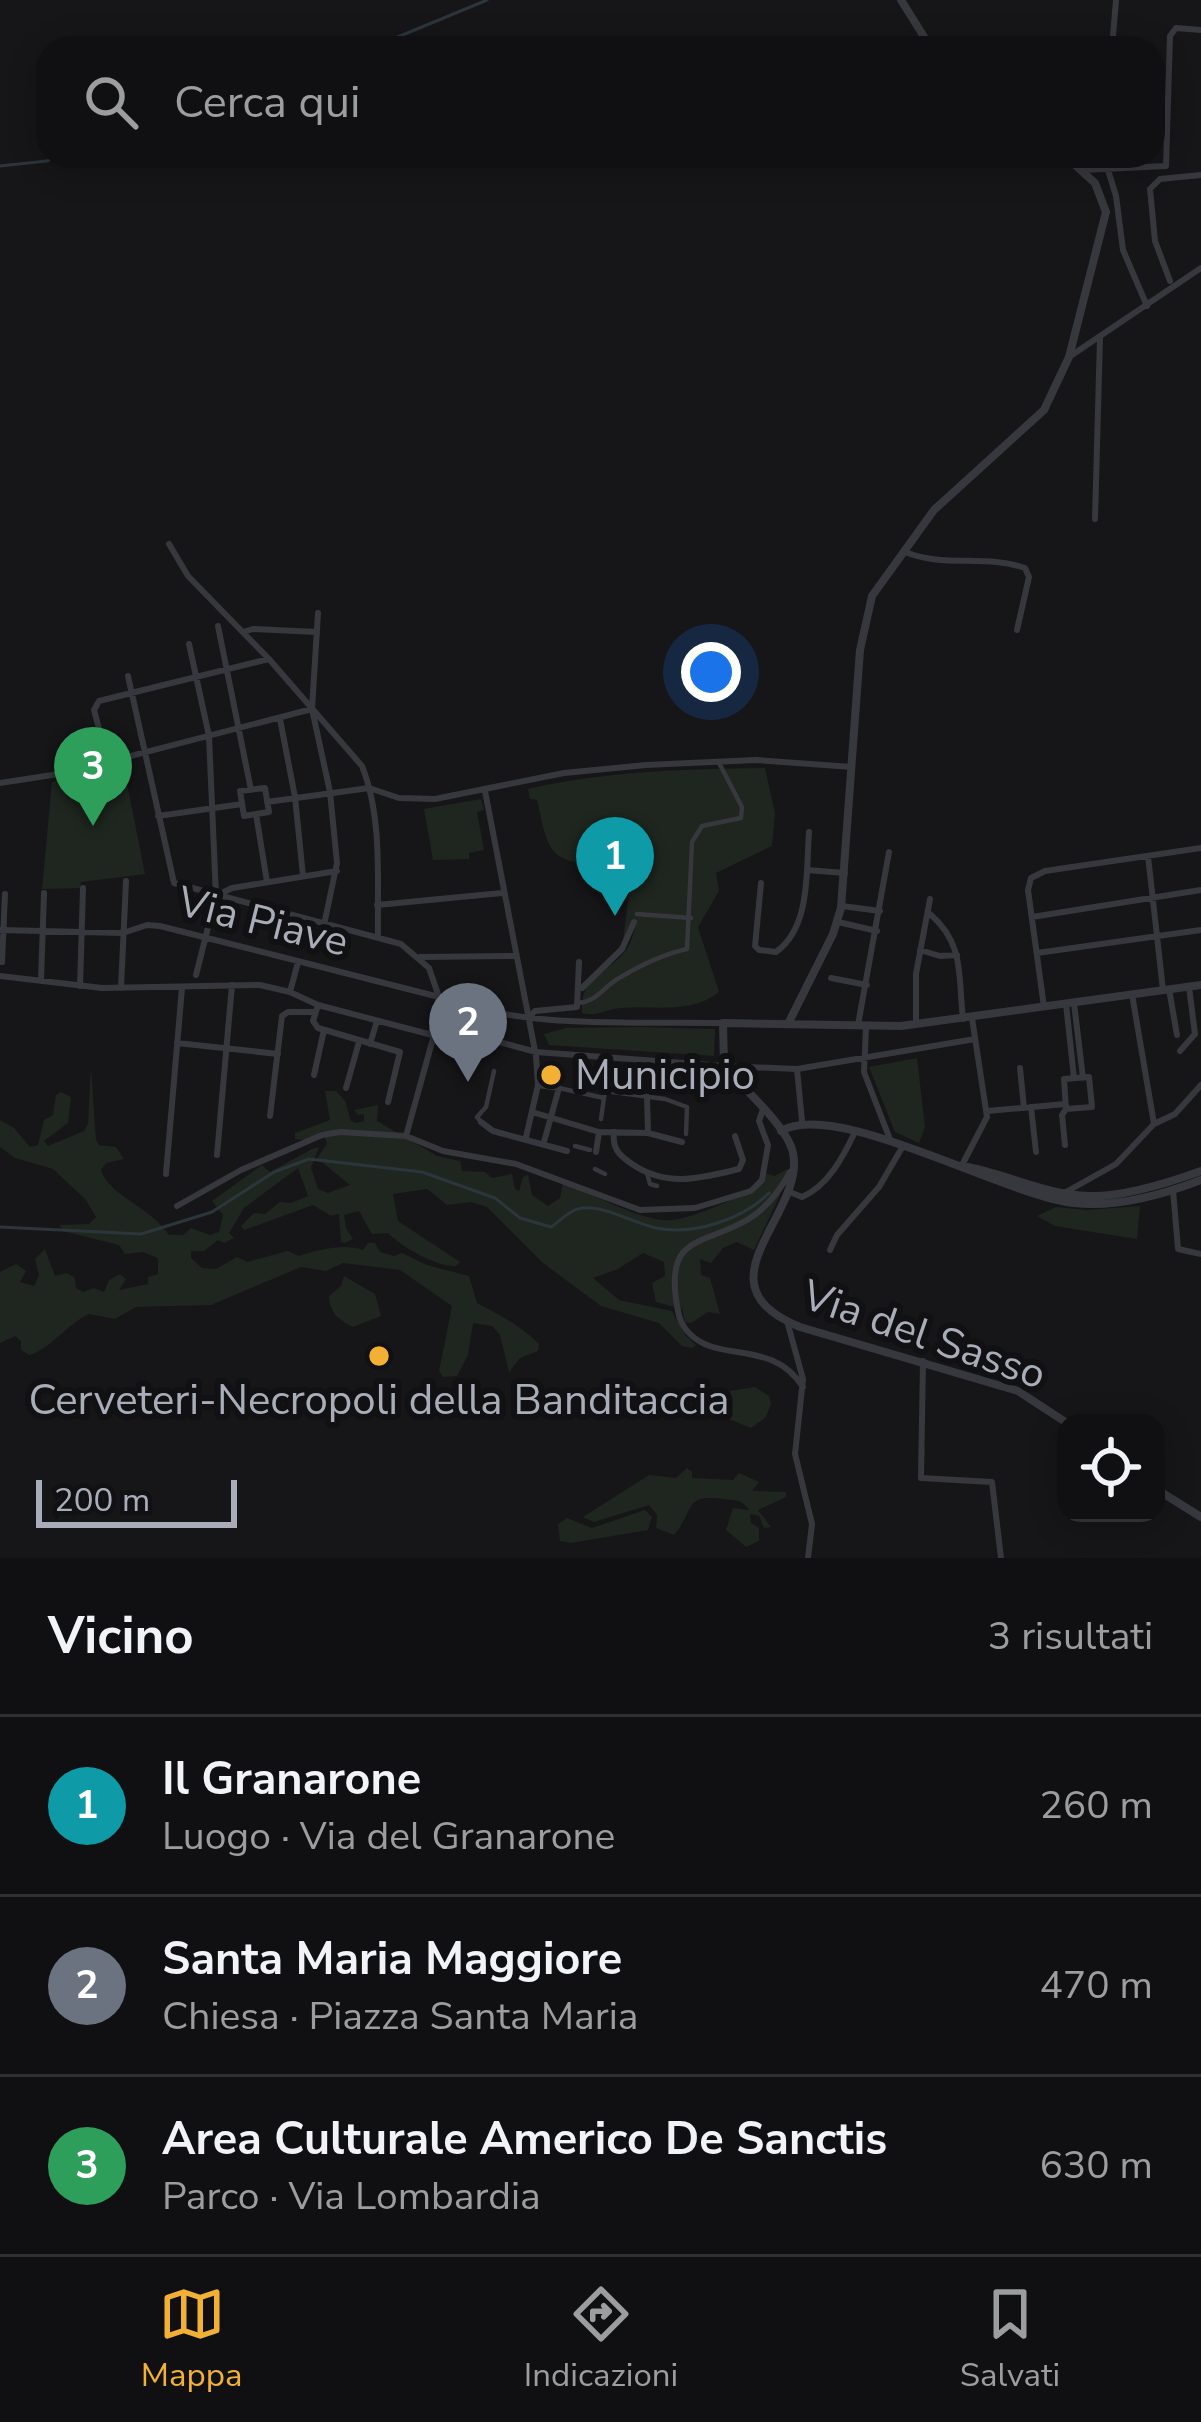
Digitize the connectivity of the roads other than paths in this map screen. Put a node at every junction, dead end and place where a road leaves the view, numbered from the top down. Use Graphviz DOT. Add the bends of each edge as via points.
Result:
graph roads {
  1 [pos="1116,0"];
  2 [pos="903,2"];
  3 [pos="1201,30"];
  4 [pos="924,36"];
  5 [pos="1113,36"];
  6 [pos="1165,165"];
  7 [pos="1081,168"];
  8 [pos="1161,168"];
  9 [pos="1084,170"];
  10 [pos="1105,170"];
  11 [pos="1200,176"];
  12 [pos="1201,268"];
  13 [pos="1170,281"];
  14 [pos="1147,306"];
  15 [pos="1100,337"];
  16 [pos="1069,356"];
  17 [pos="1095,519"];
  18 [pos="169,544"];
  19 [pos="902,550"];
  20 [pos="318,614"];
  21 [pos="218,626"];
  22 [pos="1017,630"];
  23 [pos="243,632"];
  24 [pos="317,632"];
  25 [pos="189,644"];
  26 [pos="269,659"];
  27 [pos="228,670"];
  28 [pos="128,676"];
  29 [pos="196,677"];
  30 [pos="132,693"];
  31 [pos="311,709"];
  32 [pos="280,718"];
  33 [pos="241,728"];
  34 [pos="209,736"];
  35 [pos="146,753"];
  36 [pos="718,761"];
  37 [pos="108,762"];
  38 [pos="852,767"];
  39 [pos="0,783"];
  40 [pos="369,788"];
  41 [pos="250,790"];
  42 [pos="484,791"];
  43 [pos="330,792"];
  44 [pos="295,797"];
  45 [pos="267,802"];
  46 [pos="242,804"];
  47 [pos="212,808"];
  48 [pos="256,814"];
  49 [pos="158,816"];
  50 [pos="809,832"];
  51 [pos="1201,848"];
  52 [pos="890,852"];
  53 [pos="1148,856"];
  54 [pos="806,870"];
  55 [pos="337,872"];
  56 [pos="845,873"];
  57 [pos="303,876"];
  58 [pos="126,881"];
  59 [pos="267,882"];
  60 [pos="761,883"];
  61 [pos="83,888"];
  62 [pos="1201,890"];
  63 [pos="44,893"];
  64 [pos="502,893"];
  65 [pos="5,894"];
  66 [pos="216,896"];
  67 [pos="1152,897"];
  68 [pos="930,898"];
  69 [pos="377,905"];
  70 [pos="842,906"];
  71 [pos="880,910"];
  72 [pos="930,914"];
  73 [pos="1032,916"];
  74 [pos="635,918"];
  75 [pos="691,918"];
  76 [pos="838,922"];
  77 [pos="324,925"];
  78 [pos="2,930"];
  79 [pos="1201,930"];
  80 [pos="877,931"];
  81 [pos="44,932"];
  82 [pos="82,932"];
  83 [pos="123,933"];
  84 [pos="1157,936"];
  85 [pos="206,937"];
  86 [pos="378,938"];
  87 [pos="920,950"];
  88 [pos="1037,953"];
  89 [pos="957,955"];
  90 [pos="515,956"];
  91 [pos="419,957"];
  92 [pos="2,962"];
  93 [pos="298,962"];
  94 [pos="579,962"];
  95 [pos="196,975"];
  96 [pos="0,976"];
  97 [pos="831,977"];
  98 [pos="40,981"];
  99 [pos="232,985"];
  100 [pos="1201,985"];
  101 [pos="80,986"];
  102 [pos="867,986"];
  103 [pos="1190,986"];
  104 [pos="192,987"];
  105 [pos="121,988"];
  106 [pos="182,988"];
  107 [pos="1166,989"];
  108 [pos="580,991"];
  109 [pos="290,992"];
  110 [pos="1132,994"];
  111 [pos="439,997"];
  112 [pos="579,1003"];
  113 [pos="1070,1003"];
  114 [pos="457,1004"];
  115 [pos="1044,1007"];
  116 [pos="316,1009"];
  117 [pos="480,1010"];
  118 [pos="528,1018"];
  119 [pos="967,1019"];
  120 [pos="377,1021"];
  121 [pos="789,1022"];
  122 [pos="723,1023"];
  123 [pos="916,1024"];
  124 [pos="862,1026"];
  125 [pos="324,1030"];
  126 [pos="432,1035"];
  127 [pos="474,1035"];
  128 [pos="1177,1035"];
  129 [pos="449,1038"];
  130 [pos="975,1039"];
  131 [pos="359,1042"];
  132 [pos="177,1043"];
  133 [pos="370,1044"];
  134 [pos="226,1049"];
  135 [pos="1180,1051"];
  136 [pos="536,1052"];
  137 [pos="278,1054"];
  138 [pos="864,1058"];
  139 [pos="724,1066"];
  140 [pos="1020,1068"];
  141 [pos="796,1069"];
  142 [pos="494,1070"];
  143 [pos="314,1076"];
  144 [pos="1079,1078"];
  145 [pos="538,1084"];
  146 [pos="1201,1085"];
  147 [pos="346,1088"];
  148 [pos="558,1092"];
  149 [pos="647,1097"];
  150 [pos="604,1098"];
  151 [pos="388,1102"];
  152 [pos="1066,1106"];
  153 [pos="1027,1107"];
  154 [pos="763,1109"];
  155 [pos="987,1111"];
  156 [pos="532,1112"];
  157 [pos="270,1116"];
  158 [pos="552,1117"];
  159 [pos="601,1119"];
  160 [pos="802,1121"];
  161 [pos="481,1122"];
  162 [pos="1154,1124"];
  163 [pos="781,1130"];
  164 [pos="599,1132"];
  165 [pos="614,1132"];
  166 [pos="855,1132"];
  167 [pos="648,1133"];
  168 [pos="406,1136"];
  169 [pos="735,1136"];
  170 [pos="526,1137"];
  171 [pos="684,1138"];
  172 [pos="544,1142"];
  173 [pos="575,1142"];
  174 [pos="891,1142"];
  175 [pos="1065,1145"];
  176 [pos="903,1146"];
  177 [pos="593,1151"];
  178 [pos="1036,1152"];
  179 [pos="217,1155"];
  180 [pos="961,1167"];
  181 [pos="595,1169"];
  182 [pos="793,1169"];
  183 [pos="1201,1171"];
  184 [pos="647,1173"];
  185 [pos="166,1174"];
  186 [pos="605,1174"];
  187 [pos="1201,1180"];
  188 [pos="657,1186"];
  189 [pos="1173,1190"];
  190 [pos="788,1191"];
  191 [pos="1066,1192"];
  192 [pos="177,1206"];
  193 [pos="830,1250"];
  194 [pos="1201,1253"];
  195 [pos="787,1322"];
  196 [pos="923,1361"];
  197 [pos="803,1388"];
  198 [pos="1057,1416"];
  199 [pos="1165,1495"];
  200 [pos="1201,1517"];
  201 [pos="808,1558"];
  202 [pos="1001,1558"];
  1 -- 5 [label="street"];
  2 -- 4 [label="street"];
  3 -- 6 [label="street" via="1173,30"];
  7 -- 9 [label="street"];
  8 -- 10 [label="street"];
  9 -- 10 [label="street"];
  9 -- 16 [label="street" via="1103,198 1106,220"];
  10 -- 14 [label="street" via="1122,247"];
  11 -- 13 [label="street" via="1160,179 1150,189 1155,241"];
  12 -- 14 [label="street"];
  14 -- 15 [label="street"];
  15 -- 16 [label="street"];
  15 -- 17 [label="street"];
  16 -- 19 [label="street" via="1044,410 938,506"];
  18 -- 23 [label="street" via="188,576"];
  19 -- 22 [label="street" via="1022,567 1029,577"];
  19 -- 38 [label="street" via="866,614"];
  20 -- 24 [label="street"];
  21 -- 27 [label="street"];
  23 -- 24 [label="street"];
  23 -- 26 [label="street"];
  24 -- 31 [label="street"];
  25 -- 29 [label="street"];
  26 -- 27 [label="street"];
  26 -- 31 [label="street"];
  27 -- 29 [label="street"];
  27 -- 33 [label="street"];
  28 -- 30 [label="street"];
  29 -- 30 [label="street"];
  29 -- 34 [label="street"];
  30 -- 35 [label="street"];
  30 -- 37 [label="street" via="95,704"];
  31 -- 32 [label="street"];
  31 -- 40 [label="street" via="356,756"];
  31 -- 43 [label="street"];
  32 -- 33 [label="street"];
  32 -- 44 [label="street"];
  33 -- 34 [label="street"];
  33 -- 41 [label="street"];
  34 -- 35 [label="street"];
  34 -- 47 [label="street"];
  35 -- 37 [label="street"];
  35 -- 49 [label="street"];
  36 -- 38 [label="street"];
  36 -- 42 [label="street" via="576,771"];
  36 -- 75 [label="street" via="741,818 697,830"];
  37 -- 39 [label="street"];
  38 -- 56 [label="street"];
  40 -- 42 [label="street" via="411,799"];
  40 -- 43 [label="street"];
  40 -- 69 [label="street"];
  41 -- 45 [label="street" via="265,788"];
  41 -- 46 [label="street" via="240,791"];
  42 -- 64 [label="street"];
  43 -- 44 [label="street"];
  43 -- 55 [label="street"];
  44 -- 45 [label="street"];
  44 -- 57 [label="street"];
  45 -- 48 [label="street" via="268,812"];
  46 -- 47 [label="street"];
  46 -- 48 [label="street" via="244,816"];
  47 -- 49 [label="street"];
  47 -- 66 [label="street"];
  48 -- 59 [label="street"];
  49 -- 66 [label="street" via="172,882"];
  50 -- 54 [label="street"];
  51 -- 53 [label="street"];
  52 -- 71 [label="street"];
  53 -- 67 [label="street"];
  53 -- 73 [label="street" via="1034,875"];
  54 -- 56 [label="street"];
  54 -- 60 [label="street" via="800,916 778,952 755,946"];
  55 -- 57 [label="street"];
  55 -- 77 [label="street"];
  56 -- 70 [label="street"];
  57 -- 59 [label="street"];
  58 -- 83 [label="street"];
  59 -- 66 [label="street"];
  61 -- 82 [label="street"];
  62 -- 67 [label="street"];
  63 -- 81 [label="street"];
  64 -- 69 [label="street"];
  64 -- 90 [label="street"];
  65 -- 78 [label="street"];
  66 -- 77 [label="street"];
  66 -- 85 [label="street"];
  67 -- 73 [label="street"];
  67 -- 84 [label="street"];
  68 -- 72 [label="street"];
  69 -- 86 [label="street"];
  70 -- 71 [label="street"];
  70 -- 76 [label="street"];
  71 -- 80 [label="street"];
  72 -- 87 [label="street"];
  72 -- 89 [label="street" via="950,932"];
  73 -- 88 [label="street"];
  74 -- 75 [label="street"];
  74 -- 108 [label="street" via="622,949"];
  75 -- 112 [label="street" via="687,950"];
  76 -- 80 [label="street"];
  76 -- 121 [label="street"];
  77 -- 86 [label="street"];
  78 -- 81 [label="street, Via Piave"];
  78 -- 92 [label="street"];
  79 -- 84 [label="street"];
  80 -- 102 [label="street"];
  81 -- 82 [label="street, Via Piave"];
  81 -- 98 [label="street"];
  82 -- 83 [label="street, Via Piave"];
  82 -- 101 [label="street"];
  83 -- 85 [label="street, Via Piave" via="153,925"];
  83 -- 105 [label="street"];
  84 -- 88 [label="street"];
  84 -- 107 [label="street"];
  85 -- 93 [label="street, Via Piave"];
  85 -- 95 [label="street"];
  86 -- 91 [label="street"];
  87 -- 89 [label="street"];
  87 -- 123 [label="street"];
  88 -- 115 [label="street"];
  89 -- 119 [label="street"];
  90 -- 91 [label="street"];
  90 -- 118 [label="street"];
  91 -- 111 [label="street"];
  93 -- 109 [label="street"];
  93 -- 111 [label="street, Via Piave"];
  94 -- 108 [label="street"];
  95 -- 104 [label="street"];
  96 -- 98 [label="street"];
  97 -- 102 [label="street"];
  98 -- 101 [label="street"];
  99 -- 104 [label="street"];
  99 -- 109 [label="street"];
  99 -- 134 [label="street"];
  100 -- 103 [label="street"];
  101 -- 105 [label="street"];
  102 -- 124 [label="street"];
  103 -- 107 [label="street"];
  103 -- 135 [label="street" via="1195,1034"];
  104 -- 106 [label="street"];
  105 -- 106 [label="street"];
  106 -- 132 [label="street"];
  107 -- 110 [label="street"];
  107 -- 128 [label="street"];
  108 -- 112 [label="street"];
  109 -- 116 [label="street"];
  110 -- 113 [label="street"];
  110 -- 162 [label="street"];
  111 -- 114 [label="street, Via Piave"];
  111 -- 126 [label="street"];
  112 -- 118 [label="street"];
  113 -- 115 [label="street"];
  113 -- 144 [label="street"];
  114 -- 117 [label="street, Via Piave"];
  114 -- 129 [label="street"];
  115 -- 119 [label="street"];
  116 -- 120 [label="street"];
  116 -- 125 [label="street" via="314,1024"];
  116 -- 137 [label="street" via="284,1014"];
  117 -- 118 [label="street, Via Piave"];
  117 -- 127 [label="street"];
  118 -- 122 [label="street, Via Piave"];
  118 -- 136 [label="street"];
  119 -- 123 [label="street"];
  119 -- 130 [label="street"];
  120 -- 126 [label="street"];
  120 -- 133 [label="street"];
  121 -- 122 [label="street"];
  121 -- 124 [label="street"];
  122 -- 139 [label="street"];
  123 -- 124 [label="street"];
  124 -- 138 [label="street"];
  125 -- 131 [label="street"];
  125 -- 143 [label="street"];
  126 -- 129 [label="street"];
  126 -- 168 [label="street"];
  127 -- 129 [label="street"];
  127 -- 136 [label="street"];
  130 -- 138 [label="street"];
  130 -- 155 [label="street"];
  131 -- 133 [label="street"];
  131 -- 147 [label="street"];
  132 -- 134 [label="street"];
  132 -- 185 [label="street"];
  133 -- 151 [label="street" via="400,1052"];
  134 -- 137 [label="street"];
  134 -- 179 [label="street"];
  136 -- 139 [label="street"];
  136 -- 145 [label="street"];
  137 -- 157 [label="street"];
  138 -- 141 [label="street"];
  138 -- 174 [label="street"];
  139 -- 141 [label="street"];
  139 -- 154 [label="street"];
  140 -- 153 [label="street"];
  141 -- 160 [label="street"];
  142 -- 161 [label="street"];
  144 -- 152 [label="street" via="1064,1079"];
  144 -- 152 [label="street" via="1089,1078 1092,1107"];
  145 -- 148 [label="street"];
  145 -- 156 [label="street"];
  146 -- 162 [label="street" via="1177,1113"];
  148 -- 150 [label="street"];
  148 -- 158 [label="street"];
  149 -- 150 [label="street"];
  149 -- 167 [label="street"];
  149 -- 171 [label="street" via="687,1107"];
  150 -- 159 [label="street"];
  152 -- 153 [label="street"];
  152 -- 175 [label="street"];
  153 -- 155 [label="street"];
  153 -- 178 [label="street"];
  154 -- 163 [label="street"];
  154 -- 168 [label="street" via="768,1150 758,1186 673,1211 636,1209 525,1166"];
  155 -- 180 [label="street"];
  156 -- 158 [label="street"];
  156 -- 170 [label="street"];
  158 -- 172 [label="street"];
  158 -- 173 [label="street"];
  160 -- 163 [label="street"];
  160 -- 166 [label="street"];
  161 -- 170 [label="street"];
  162 -- 191 [label="street" via="1117,1164"];
  163 -- 182 [label="street"];
  164 -- 165 [label="street"];
  164 -- 173 [label="street"];
  164 -- 177 [label="street"];
  165 -- 167 [label="street"];
  165 -- 184 [label="street" via="615,1149"];
  166 -- 174 [label="street"];
  166 -- 190 [label="street" via="812,1192"];
  167 -- 171 [label="street"];
  168 -- 192 [label="street" via="326,1134"];
  169 -- 184 [label="street" via="739,1169 681,1180"];
  170 -- 172 [label="street"];
  172 -- 173 [label="street"];
  173 -- 177 [label="street"];
  174 -- 176 [label="street"];
  176 -- 180 [label="street"];
  176 -- 193 [label="street"];
  180 -- 189 [label="street" via="1073,1203"];
  180 -- 191 [label="street"];
  181 -- 186 [label="street"];
  182 -- 190 [label="street, Via del Sasso"];
  182 -- 197 [label="street" via="755,1215 685,1249 674,1278 680,1319 692,1336 771,1359"];
  183 -- 191 [label="street" via="1105,1195"];
  184 -- 188 [label="street"];
  187 -- 189 [label="street"];
  189 -- 194 [label="street" via="1178,1249"];
  190 -- 195 [label="street, Via del Sasso" via="753,1272 760,1297"];
  195 -- 196 [label="street, Via del Sasso"];
  195 -- 197 [label="street"];
  196 -- 198 [label="street, Via del Sasso" via="1027,1394"];
  196 -- 202 [label="street" via="921,1478 992,1482"];
  197 -- 201 [label="street" via="794,1454 811,1516"];
  199 -- 200 [label="street"];
}
